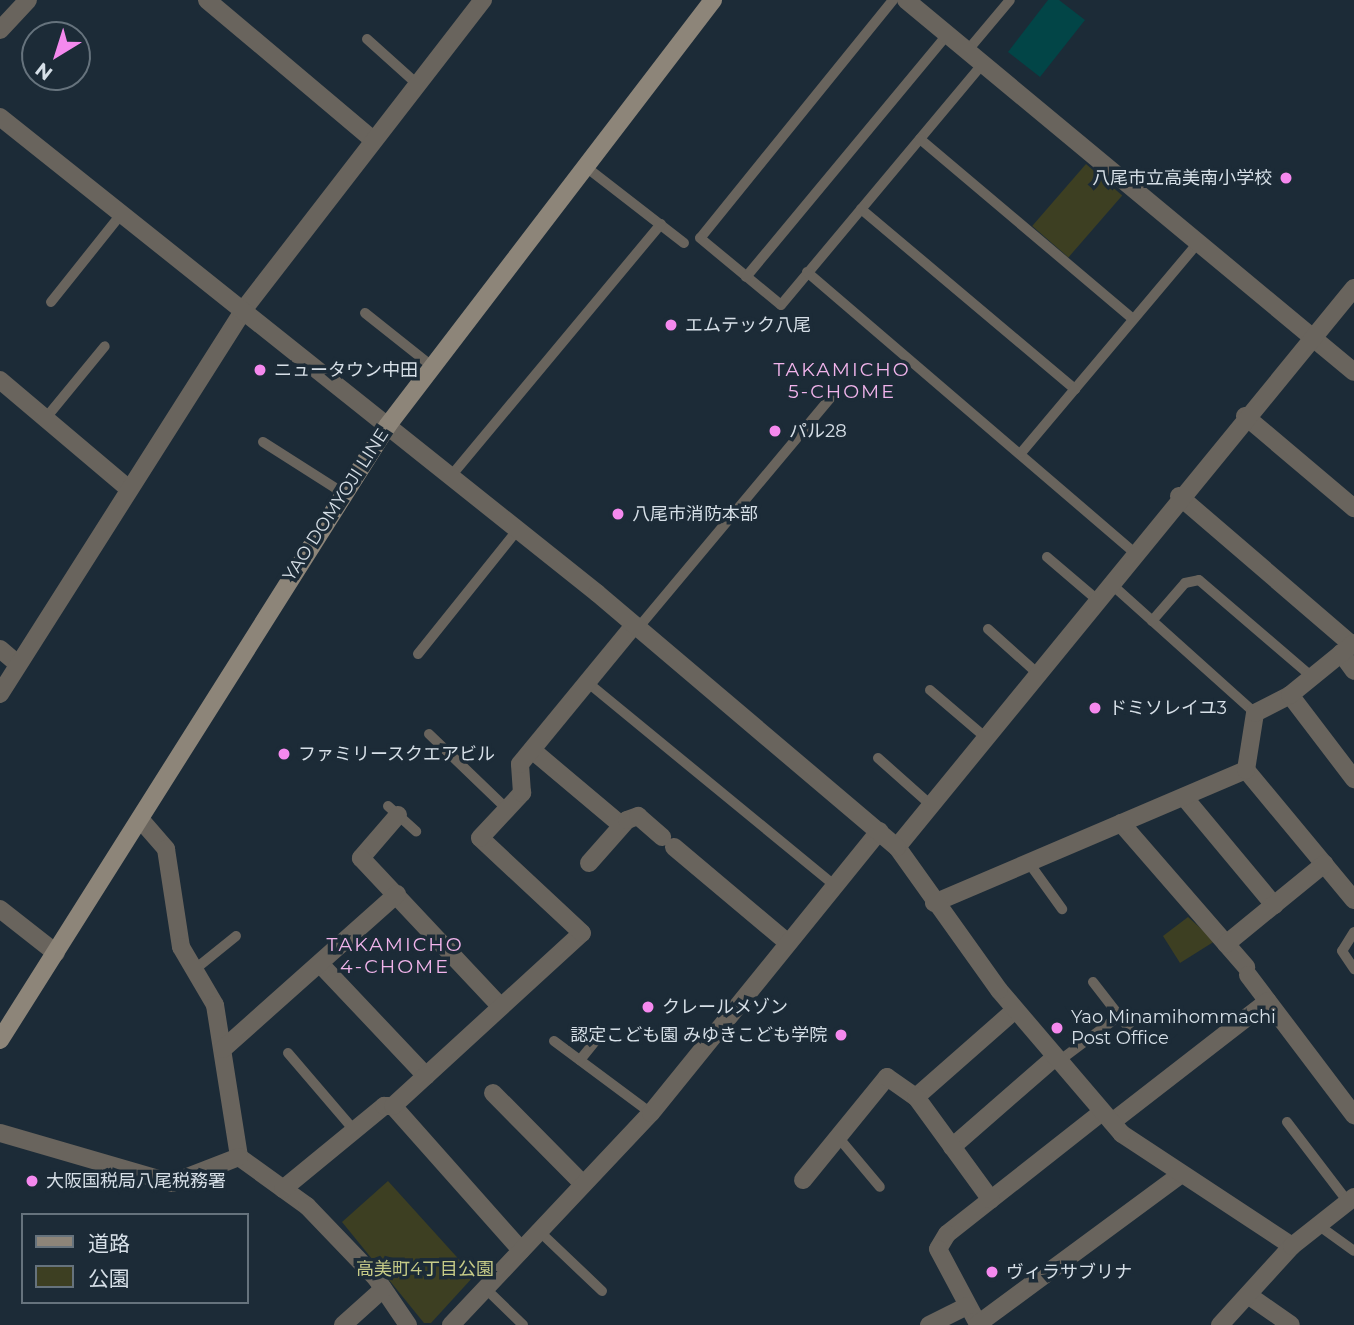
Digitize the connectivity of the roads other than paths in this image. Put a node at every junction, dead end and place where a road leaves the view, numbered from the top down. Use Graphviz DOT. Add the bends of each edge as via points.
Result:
graph roads {
  1 [pos="28,0"];
  2 [pos="207,0"];
  3 [pos="483,0"];
  4 [pos="713,0"];
  5 [pos="893,0"];
  6 [pos="906,0"];
  7 [pos="1010,0"];
  8 [pos="0,30"];
  9 [pos="948,34"];
  10 [pos="367,39"];
  11 [pos="968,50"];
  12 [pos="983,63"];
  13 [pos="417,84"];
  14 [pos="0,117"];
  15 [pos="920,139"];
  16 [pos="373,140"];
  17 [pos="586,167"];
  18 [pos="861,209"];
  19 [pos="122,213"];
  20 [pos="661,224"];
  21 [pos="684,243"];
  22 [pos="1198,243"];
  23 [pos="807,272"];
  24 [pos="747,277"];
  25 [pos="1354,288"];
  26 [pos="51,302"];
  27 [pos="244,309"];
  28 [pos="365,313"];
  29 [pos="1133,319"];
  30 [pos="1312,338"];
  31 [pos="105,346"];
  32 [pos="433,367"];
  33 [pos="1354,372"];
  34 [pos="0,380"];
  35 [pos="1075,388"];
  36 [pos="834,394"];
  37 [pos="1245,416"];
  38 [pos="46,419"];
  39 [pos="388,425"];
  40 [pos="263,442"];
  41 [pos="1021,453"];
  42 [pos="451,476"];
  43 [pos="128,488"];
  44 [pos="343,494"];
  45 [pos="1179,496"];
  46 [pos="1354,508"];
  47 [pos="518,529"];
  48 [pos="1133,551"];
  49 [pos="1047,557"];
  50 [pos="1108,582"];
  51 [pos="1095,598"];
  52 [pos="1152,621"];
  53 [pos="636,626"];
  54 [pos="988,629"];
  55 [pos="1349,647"];
  56 [pos="0,649"];
  57 [pos="418,654"];
  58 [pos="18,664"];
  59 [pos="1354,671"];
  60 [pos="1037,672"];
  61 [pos="1312,677"];
  62 [pos="587,682"];
  63 [pos="930,690"];
  64 [pos="0,694"];
  65 [pos="1290,695"];
  66 [pos="1255,713"];
  67 [pos="429,734"];
  68 [pos="985,737"];
  69 [pos="532,750"];
  70 [pos="878,758"];
  71 [pos="1245,770"];
  72 [pos="1354,779"];
  73 [pos="1184,797"];
  74 [pos="930,805"];
  75 [pos="507,809"];
  76 [pos="393,811"];
  77 [pos="140,819"];
  78 [pos="1121,823"];
  79 [pos="621,825"];
  80 [pos="416,831"];
  81 [pos="879,831"];
  82 [pos="897,847"];
  83 [pos="589,863"];
  84 [pos="1029,863"];
  85 [pos="1324,864"];
  86 [pos="835,886"];
  87 [pos="397,894"];
  88 [pos="1354,900"];
  89 [pos="934,903"];
  90 [pos="1274,905"];
  91 [pos="0,909"];
  92 [pos="1062,909"];
  93 [pos="1354,932"];
  94 [pos="236,936"];
  95 [pos="788,943"];
  96 [pos="1226,944"];
  97 [pos="56,953"];
  98 [pos="323,967"];
  99 [pos="1354,969"];
  100 [pos="194,970"];
  101 [pos="1093,982"];
  102 [pos="1268,1002"];
  103 [pos="501,1007"];
  104 [pos="1015,1010"];
  105 [pos="1118,1016"];
  106 [pos="600,1035"];
  107 [pos="0,1040"];
  108 [pos="1138,1040"];
  109 [pos="554,1041"];
  110 [pos="223,1049"];
  111 [pos="289,1053"];
  112 [pos="1057,1059"];
  113 [pos="580,1060"];
  114 [pos="426,1076"];
  115 [pos="493,1093"];
  116 [pos="916,1097"];
  117 [pos="393,1106"];
  118 [pos="650,1112"];
  119 [pos="1354,1115"];
  120 [pos="1107,1117"];
  121 [pos="1287,1122"];
  122 [pos="354,1130"];
  123 [pos="0,1133"];
  124 [pos="838,1137"];
  125 [pos="953,1147"];
  126 [pos="239,1157"];
  127 [pos="1180,1175"];
  128 [pos="803,1180"];
  129 [pos="583,1184"];
  130 [pos="880,1187"];
  131 [pos="283,1189"];
  132 [pos="1351,1199"];
  133 [pos="991,1200"];
  134 [pos="1318,1225"];
  135 [pos="539,1231"];
  136 [pos="1292,1246"];
  137 [pos="521,1250"];
  138 [pos="1354,1251"];
  139 [pos="485,1288"];
  140 [pos="383,1289"];
  141 [pos="602,1291"];
  142 [pos="1248,1295"];
  143 [pos="967,1306"];
  144 [pos="343,1325"];
  145 [pos="408,1325"];
  146 [pos="451,1325"];
  147 [pos="523,1325"];
  148 [pos="929,1325"];
  149 [pos="978,1325"];
  150 [pos="1220,1325"];
  151 [pos="1291,1325"];
  1 -- 8 [label="street"];
  2 -- 16 [label="street"];
  3 -- 13 [label="street"];
  4 -- 17 [label="main road, YAO DOMYOJI LINE"];
  5 -- 24 [label="lane" via="705,228 700,239"];
  6 -- 9 [label="street"];
  7 -- 11 [label="lane"];
  9 -- 11 [label="street"];
  9 -- 24 [label="lane"];
  10 -- 13 [label="lane"];
  11 -- 12 [label="street"];
  12 -- 15 [label="lane"];
  12 -- 22 [label="street"];
  13 -- 16 [label="street"];
  14 -- 19 [label="street"];
  15 -- 18 [label="lane"];
  15 -- 29 [label="lane"];
  16 -- 27 [label="street"];
  17 -- 20 [label="lane"];
  17 -- 32 [label="main road, YAO DOMYOJI LINE"];
  18 -- 23 [label="lane"];
  18 -- 35 [label="lane"];
  19 -- 26 [label="lane"];
  19 -- 27 [label="street"];
  20 -- 21 [label="lane"];
  20 -- 42 [label="lane"];
  22 -- 29 [label="lane"];
  22 -- 30 [label="street"];
  23 -- 24 [label="lane" via="781,305"];
  23 -- 41 [label="lane"];
  25 -- 30 [label="street"];
  27 -- 39 [label="street"];
  27 -- 43 [label="street"];
  28 -- 32 [label="lane"];
  29 -- 35 [label="lane"];
  30 -- 33 [label="street"];
  30 -- 37 [label="street"];
  31 -- 38 [label="lane"];
  32 -- 39 [label="main road, YAO DOMYOJI LINE"];
  34 -- 38 [label="street"];
  35 -- 41 [label="lane"];
  36 -- 53 [label="lane"];
  37 -- 45 [label="street"];
  37 -- 46 [label="street"];
  38 -- 43 [label="street"];
  39 -- 42 [label="street"];
  39 -- 44 [label="main road, YAO DOMYOJI LINE"];
  40 -- 44 [label="lane"];
  41 -- 48 [label="lane"];
  42 -- 47 [label="street"];
  43 -- 58 [label="street"];
  44 -- 77 [label="main road, YAO DOMYOJI LINE"];
  45 -- 48 [label="street"];
  45 -- 55 [label="street"];
  47 -- 53 [label="street"];
  47 -- 57 [label="lane"];
  48 -- 50 [label="street"];
  49 -- 51 [label="lane"];
  50 -- 51 [label="street"];
  50 -- 52 [label="lane"];
  51 -- 60 [label="street"];
  52 -- 61 [label="lane" via="1185,583 1199,580"];
  52 -- 66 [label="lane"];
  53 -- 62 [label="street"];
  53 -- 81 [label="street"];
  54 -- 60 [label="lane"];
  55 -- 59 [label="street"];
  55 -- 61 [label="street"];
  56 -- 58 [label="street"];
  58 -- 64 [label="street"];
  60 -- 68 [label="street"];
  61 -- 65 [label="street"];
  62 -- 69 [label="street"];
  62 -- 86 [label="lane"];
  63 -- 68 [label="lane"];
  65 -- 66 [label="street"];
  65 -- 72 [label="street"];
  66 -- 71 [label="street"];
  67 -- 75 [label="lane"];
  68 -- 74 [label="street"];
  69 -- 75 [label="street" via="520,765 522,793"];
  69 -- 79 [label="street"];
  70 -- 74 [label="lane"];
  71 -- 73 [label="street"];
  71 -- 85 [label="street"];
  73 -- 78 [label="street"];
  73 -- 90 [label="street"];
  74 -- 82 [label="street"];
  75 -- 103 [label="street" via="480,838 582,933"];
  76 -- 80 [label="lane"];
  76 -- 87 [label="street" via="361,858"];
  77 -- 97 [label="main road, YAO DOMYOJI LINE"];
  77 -- 100 [label="street" via="166,849 178,936"];
  78 -- 84 [label="street"];
  78 -- 96 [label="street"];
  79 -- 83 [label="street"];
  79 -- 95 [label="street" via="638,816"];
  81 -- 82 [label="street"];
  81 -- 86 [label="street"];
  82 -- 89 [label="street"];
  84 -- 89 [label="street"];
  84 -- 92 [label="lane"];
  85 -- 88 [label="street"];
  85 -- 90 [label="street"];
  86 -- 95 [label="street"];
  87 -- 98 [label="street"];
  87 -- 103 [label="street"];
  89 -- 104 [label="street"];
  90 -- 96 [label="street"];
  91 -- 97 [label="street"];
  93 -- 99 [label="lane" via="1342,951"];
  94 -- 100 [label="lane"];
  95 -- 118 [label="street"];
  96 -- 102 [label="street"];
  97 -- 107 [label="main road, YAO DOMYOJI LINE"];
  98 -- 110 [label="street"];
  98 -- 114 [label="street"];
  100 -- 110 [label="street" via="215,1005"];
  101 -- 105 [label="lane"];
  102 -- 119 [label="street"];
  102 -- 120 [label="street"];
  103 -- 114 [label="street"];
  104 -- 112 [label="street"];
  104 -- 116 [label="street"];
  105 -- 108 [label="lane"];
  105 -- 112 [label="lane"];
  106 -- 113 [label="lane"];
  109 -- 113 [label="lane"];
  110 -- 126 [label="street"];
  111 -- 122 [label="lane"];
  112 -- 120 [label="street"];
  112 -- 125 [label="street"];
  113 -- 118 [label="lane"];
  114 -- 117 [label="street"];
  115 -- 129 [label="street"];
  116 -- 124 [label="street" via="887,1077"];
  116 -- 125 [label="street"];
  117 -- 122 [label="street"];
  117 -- 137 [label="street"];
  118 -- 129 [label="street"];
  120 -- 127 [label="street"];
  120 -- 133 [label="street"];
  121 -- 132 [label="lane"];
  122 -- 131 [label="street"];
  123 -- 126 [label="street" via="172,1183"];
  124 -- 128 [label="street"];
  124 -- 130 [label="lane"];
  125 -- 133 [label="street"];
  126 -- 131 [label="street"];
  127 -- 136 [label="street"];
  127 -- 149 [label="street"];
  129 -- 135 [label="street"];
  131 -- 140 [label="street" via="307,1206"];
  132 -- 134 [label="street"];
  133 -- 143 [label="street" via="938,1249"];
  134 -- 136 [label="street"];
  134 -- 138 [label="lane"];
  135 -- 137 [label="street"];
  135 -- 141 [label="lane"];
  136 -- 142 [label="street"];
  137 -- 139 [label="street"];
  139 -- 146 [label="street"];
  139 -- 147 [label="lane"];
  140 -- 144 [label="street"];
  140 -- 145 [label="street"];
  142 -- 150 [label="street"];
  142 -- 151 [label="street"];
  143 -- 148 [label="street"];
  143 -- 149 [label="street"];
}
